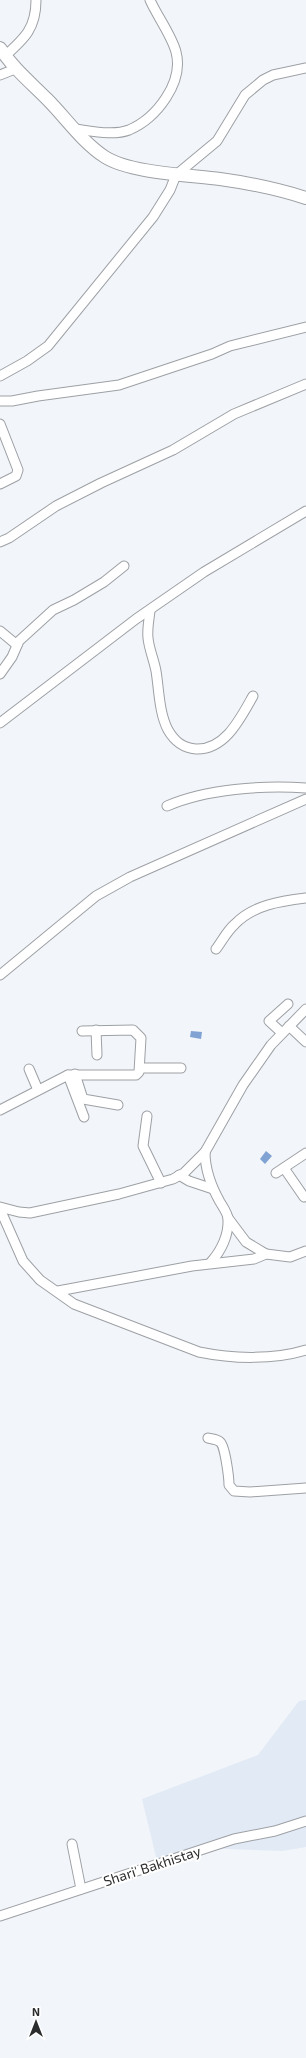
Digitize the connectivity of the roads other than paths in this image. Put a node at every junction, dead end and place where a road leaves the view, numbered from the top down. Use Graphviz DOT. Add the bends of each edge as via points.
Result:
graph roads {
  1 [pos="36,0"];
  2 [pos="150,0"];
  3 [pos="3,52"];
  4 [pos="306,68"];
  5 [pos="15,69"];
  6 [pos="0,75"];
  7 [pos="75,129"];
  8 [pos="176,175"];
  9 [pos="306,198"];
  10 [pos="306,327"];
  11 [pos="0,376"];
  12 [pos="306,384"];
  13 [pos="0,402"];
  14 [pos="0,424"];
  15 [pos="0,484"];
  16 [pos="306,511"];
  17 [pos="0,542"];
  18 [pos="124,566"];
  19 [pos="150,611"];
  20 [pos="0,631"];
  21 [pos="17,645"];
  22 [pos="0,674"];
  23 [pos="252,696"];
  24 [pos="0,723"];
  25 [pos="306,788"];
  26 [pos="306,799"];
  27 [pos="167,806"];
  28 [pos="306,898"];
  29 [pos="216,949"];
  30 [pos="0,975"];
  31 [pos="288,1004"];
  32 [pos="306,1009"];
  33 [pos="289,1026"];
  34 [pos="96,1030"];
  35 [pos="82,1031"];
  36 [pos="282,1034"];
  37 [pos="306,1042"];
  38 [pos="97,1055"];
  39 [pos="140,1068"];
  40 [pos="181,1068"];
  41 [pos="29,1069"];
  42 [pos="71,1075"];
  43 [pos="38,1090"];
  44 [pos="118,1105"];
  45 [pos="0,1110"];
  46 [pos="147,1116"];
  47 [pos="84,1117"];
  48 [pos="205,1152"];
  49 [pos="306,1153"];
  50 [pos="179,1175"];
  51 [pos="161,1183"];
  52 [pos="213,1189"];
  53 [pos="304,1197"];
  54 [pos="0,1208"];
  55 [pos="228,1218"];
  56 [pos="306,1251"];
  57 [pos="266,1254"];
  58 [pos="212,1262"];
  59 [pos="58,1291"];
  60 [pos="306,1350"];
  61 [pos="208,1438"];
  62 [pos="306,1488"];
  63 [pos="306,1821"];
  64 [pos="72,1844"];
  65 [pos="81,1889"];
  66 [pos="0,1916"];
  1 -- 3 [label="street" via="35,20 31,29"];
  2 -- 7 [label="street" via="176,52 177,67 169,94 160,106 129,130 102,132"];
  3 -- 5 [label="street"];
  4 -- 8 [label="street" via="273,75 254,87 235,109 217,141"];
  5 -- 6 [label="street"];
  5 -- 7 [label="street"];
  7 -- 8 [label="street" via="106,158"];
  8 -- 9 [label="street" via="281,190"];
  8 -- 11 [label="street" via="153,217 48,346"];
  10 -- 13 [label="street" via="230,346 119,385"];
  12 -- 17 [label="street" via="234,414 173,450 56,506"];
  14 -- 15 [label="street" via="18,470 16,476"];
  16 -- 19 [label="street" via="204,572"];
  18 -- 21 [label="street" via="98,585 53,610"];
  19 -- 23 [label="street" via="148,640 156,669 163,717 168,730 185,749 212,747 235,727"];
  19 -- 24 [label="street" via="122,629"];
  20 -- 21 [label="street"];
  21 -- 22 [label="street"];
  25 -- 27 [label="street" via="253,788 216,793"];
  26 -- 30 [label="street" via="130,877 101,893"];
  28 -- 29 [label="street" via="270,904 248,914 234,924"];
  31 -- 36 [label="street" via="269,1021"];
  32 -- 33 [label="street"];
  33 -- 36 [label="street"];
  33 -- 37 [label="street"];
  34 -- 35 [label="street"];
  34 -- 38 [label="street"];
  34 -- 39 [label="street" via="133,1030 140,1038"];
  36 -- 48 [label="street" via="271,1045 243,1085"];
  39 -- 40 [label="street"];
  39 -- 42 [label="street" via="136,1075"];
  41 -- 43 [label="street"];
  42 -- 43 [label="street"];
  42 -- 44 [label="street" via="83,1099"];
  42 -- 47 [label="street"];
  43 -- 45 [label="street"];
  46 -- 51 [label="street" via="143,1146"];
  48 -- 50 [label="street"];
  48 -- 52 [label="street" via="205,1166"];
  49 -- 53 [label="street" via="280,1170"];
  50 -- 51 [label="street"];
  50 -- 52 [label="street"];
  51 -- 54 [label="street" via="30,1213"];
  52 -- 55 [label="street"];
  54 -- 59 [label="street" via="23,1261 40,1280"];
  55 -- 57 [label="street" via="246,1242"];
  55 -- 58 [label="street" via="225,1240"];
  56 -- 57 [label="street" via="290,1257"];
  57 -- 58 [label="street" via="254,1259"];
  58 -- 59 [label="street"];
  59 -- 60 [label="street" via="74,1304 199,1352 222,1356 265,1357"];
  61 -- 62 [label="street" via="223,1445 225,1466 229,1473 228,1485 234,1491"];
  63 -- 65 [label="street, Shari' Bakhistay" via="275,1831 234,1839"];
  64 -- 65 [label="street"];
  65 -- 66 [label="street, Shari' Bakhistay"];
}
